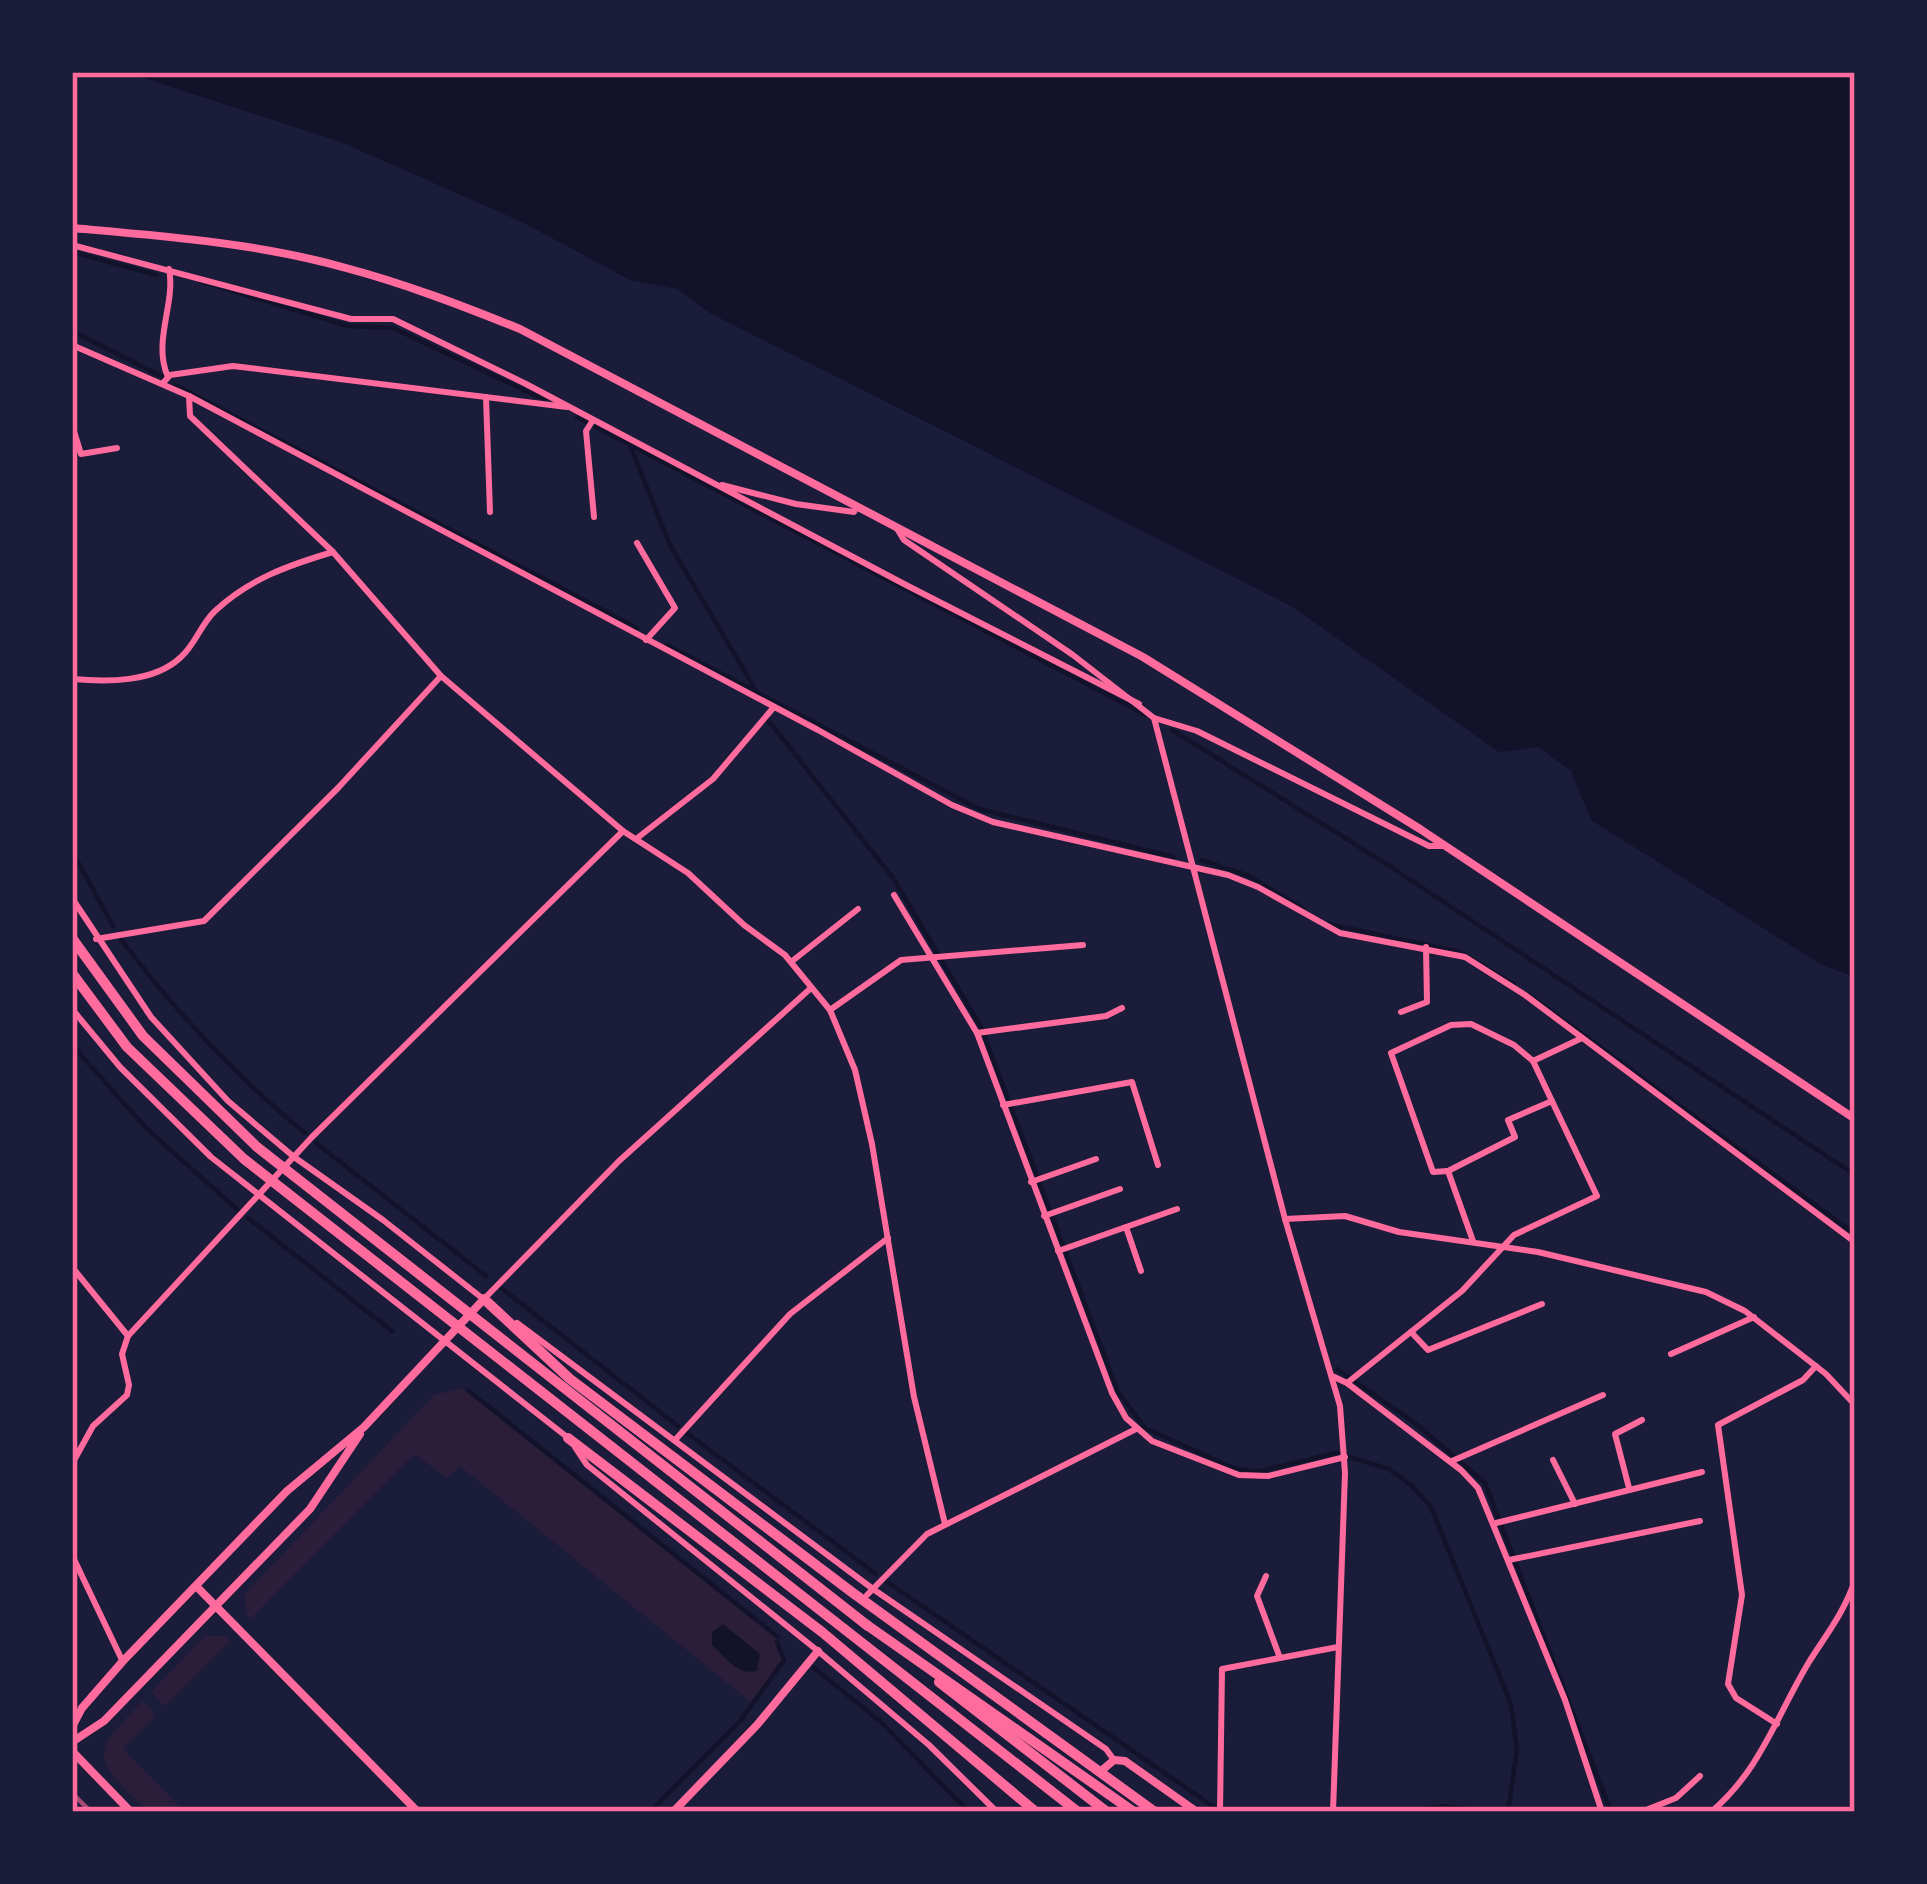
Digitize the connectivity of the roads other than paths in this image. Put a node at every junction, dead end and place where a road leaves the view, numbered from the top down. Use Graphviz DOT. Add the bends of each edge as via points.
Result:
graph roads {
  1 [pos="72,228"];
  2 [pos="72,245"];
  3 [pos="169,268"];
  4 [pos="72,345"];
  5 [pos="166,380"];
  6 [pos="189,396"];
  7 [pos="486,397"];
  8 [pos="571,407"];
  9 [pos="592,423"];
  10 [pos="72,425"];
  11 [pos="118,448"];
  12 [pos="718,486"];
  13 [pos="857,507"];
  14 [pos="490,512"];
  15 [pos="594,517"];
  16 [pos="895,525"];
  17 [pos="637,542"];
  18 [pos="333,552"];
  19 [pos="646,640"];
  20 [pos="441,676"];
  21 [pos="72,679"];
  22 [pos="1138,704"];
  23 [pos="774,707"];
  24 [pos="1154,718"];
  25 [pos="623,831"];
  26 [pos="636,838"];
  27 [pos="1448,847"];
  28 [pos="1192,865"];
  29 [pos="894,895"];
  30 [pos="72,898"];
  31 [pos="858,909"];
  32 [pos="72,938"];
  33 [pos="96,939"];
  34 [pos="1083,945"];
  35 [pos="1426,947"];
  36 [pos="935,956"];
  37 [pos="790,962"];
  38 [pos="72,973"];
  39 [pos="811,988"];
  40 [pos="1122,1008"];
  41 [pos="72,1009"];
  42 [pos="830,1010"];
  43 [pos="1401,1012"];
  44 [pos="981,1033"];
  45 [pos="1582,1038"];
  46 [pos="1533,1061"];
  47 [pos="1552,1101"];
  48 [pos="1008,1104"];
  49 [pos="1855,1119"];
  50 [pos="294,1157"];
  51 [pos="1096,1160"];
  52 [pos="1158,1165"];
  53 [pos="1448,1171"];
  54 [pos="1036,1181"];
  55 [pos="1120,1190"];
  56 [pos="259,1198"];
  57 [pos="1177,1209"];
  58 [pos="1049,1214"];
  59 [pos="1285,1219"];
  60 [pos="1126,1227"];
  61 [pos="888,1238"];
  62 [pos="1473,1240"];
  63 [pos="1855,1242"];
  64 [pos="1506,1246"];
  65 [pos="1062,1249"];
  66 [pos="72,1267"];
  67 [pos="1141,1271"];
  68 [pos="484,1299"];
  69 [pos="1542,1304"];
  70 [pos="1754,1317"];
  71 [pos="1411,1332"];
  72 [pos="128,1336"];
  73 [pos="444,1342"];
  74 [pos="1671,1354"];
  75 [pos="1816,1366"];
  76 [pos="1332,1376"];
  77 [pos="1350,1380"];
  78 [pos="1603,1395"];
  79 [pos="1855,1405"];
  80 [pos="1642,1420"];
  81 [pos="364,1427"];
  82 [pos="1136,1429"];
  83 [pos="568,1438"];
  84 [pos="675,1439"];
  85 [pos="1345,1454"];
  86 [pos="1454,1460"];
  87 [pos="1553,1460"];
  88 [pos="72,1464"];
  89 [pos="1702,1472"];
  90 [pos="1629,1488"];
  91 [pos="1575,1504"];
  92 [pos="1498,1522"];
  93 [pos="1700,1522"];
  94 [pos="945,1524"];
  95 [pos="72,1555"];
  96 [pos="1513,1559"];
  97 [pos="1265,1576"];
  98 [pos="1855,1580"];
  99 [pos="196,1587"];
  100 [pos="870,1592"];
  101 [pos="217,1607"];
  102 [pos="864,1623"];
  103 [pos="1338,1647"];
  104 [pos="821,1648"];
  105 [pos="1280,1658"];
  106 [pos="123,1661"];
  107 [pos="1778,1724"];
  108 [pos="72,1727"];
  109 [pos="72,1742"];
  110 [pos="72,1751"];
  111 [pos="1114,1760"];
  112 [pos="1097,1775"];
  113 [pos="1700,1776"];
  114 [pos="131,1812"];
  115 [pos="418,1812"];
  116 [pos="673,1812"];
  117 [pos="997,1812"];
  118 [pos="1036,1812"];
  119 [pos="1078,1812"];
  120 [pos="1107,1812"];
  121 [pos="1134,1812"];
  122 [pos="1155,1812"];
  123 [pos="1197,1812"];
  124 [pos="1220,1812"];
  125 [pos="1333,1812"];
  126 [pos="1601,1812"];
  127 [pos="1641,1812"];
  128 [pos="1711,1812"];
  1 -- 13 [label="street" via="316,261 433,295 520,329"];
  2 -- 3 [label="street"];
  3 -- 5 [label="street"];
  3 -- 8 [label="street" via="351,319 393,319"];
  4 -- 5 [label="street"];
  5 -- 6 [label="street"];
  5 -- 7 [label="street" via="233,366"];
  6 -- 18 [label="street" via="190,416"];
  6 -- 19 [label="street"];
  7 -- 8 [label="street"];
  7 -- 14 [label="street"];
  8 -- 9 [label="street"];
  9 -- 12 [label="street"];
  9 -- 15 [label="street" via="586,431"];
  10 -- 11 [label="street" via="81,454"];
  12 -- 13 [label="street" via="796,504"];
  12 -- 22 [label="street"];
  13 -- 16 [label="street"];
  16 -- 22 [label="street" via="904,540"];
  16 -- 27 [label="street" via="1143,657"];
  17 -- 19 [label="street" via="675,608"];
  18 -- 20 [label="street"];
  18 -- 21 [label="street" via="260,578 214,612 181,658 160,670"];
  19 -- 23 [label="street"];
  20 -- 25 [label="street"];
  20 -- 33 [label="street" via="204,922"];
  22 -- 24 [label="street"];
  23 -- 26 [label="street" via="713,779"];
  23 -- 28 [label="street" via="993,822"];
  24 -- 27 [label="street" via="1197,731 1429,846"];
  24 -- 28 [label="street"];
  25 -- 26 [label="street"];
  25 -- 50 [label="street"];
  26 -- 37 [label="street"];
  27 -- 49 [label="street"];
  28 -- 35 [label="street" via="1258,886 1340,933"];
  28 -- 59 [label="street"];
  29 -- 36 [label="street"];
  30 -- 33 [label="street"];
  31 -- 37 [label="street"];
  32 -- 102 [label="highway" via="143,1036 242,1135"];
  33 -- 50 [label="street" via="188,1059"];
  34 -- 36 [label="street"];
  35 -- 43 [label="street" via="1427,1002"];
  35 -- 45 [label="street" via="1465,957"];
  36 -- 42 [label="street" via="901,960"];
  36 -- 44 [label="street"];
  37 -- 39 [label="street"];
  38 -- 119 [label="highway" via="128,1047 288,1196"];
  39 -- 42 [label="street"];
  39 -- 68 [label="street" via="619,1161"];
  40 -- 44 [label="street"];
  41 -- 56 [label="street" via="156,1104"];
  42 -- 61 [label="street" via="855,1070"];
  44 -- 48 [label="street"];
  45 -- 46 [label="street"];
  45 -- 63 [label="street"];
  46 -- 47 [label="street"];
  46 -- 53 [label="street" via="1472,1024 1391,1052 1433,1172"];
  47 -- 53 [label="street" via="1508,1120 1515,1136"];
  47 -- 64 [label="street" via="1597,1196 1514,1234"];
  48 -- 52 [label="street" via="1132,1082"];
  48 -- 54 [label="street"];
  50 -- 56 [label="street"];
  50 -- 68 [label="street"];
  51 -- 54 [label="street"];
  53 -- 62 [label="street"];
  54 -- 58 [label="street"];
  55 -- 58 [label="street"];
  56 -- 72 [label="street"];
  56 -- 73 [label="street"];
  57 -- 60 [label="street"];
  58 -- 65 [label="street"];
  59 -- 62 [label="street" via="1345,1216"];
  59 -- 76 [label="street"];
  60 -- 65 [label="street"];
  60 -- 67 [label="street"];
  61 -- 84 [label="street" via="790,1314"];
  61 -- 94 [label="street"];
  62 -- 64 [label="street"];
  64 -- 70 [label="street" via="1706,1292"];
  64 -- 71 [label="street"];
  65 -- 82 [label="street" via="1112,1393"];
  66 -- 72 [label="street"];
  68 -- 73 [label="street"];
  68 -- 84 [label="street"];
  68 -- 122 [label="highway" via="586,1391"];
  69 -- 71 [label="street" via="1428,1350"];
  70 -- 74 [label="street"];
  70 -- 75 [label="street"];
  71 -- 77 [label="street"];
  72 -- 88 [label="street" via="127,1395 93,1426"];
  73 -- 81 [label="street"];
  73 -- 83 [label="street"];
  75 -- 79 [label="street"];
  75 -- 107 [label="street" via="1718,1425 1742,1595 1728,1684"];
  76 -- 77 [label="street"];
  76 -- 85 [label="street"];
  77 -- 86 [label="street"];
  78 -- 86 [label="street"];
  80 -- 90 [label="street" via="1615,1434"];
  81 -- 99 [label="street" via="286,1491"];
  81 -- 101 [label="street" via="310,1509"];
  82 -- 85 [label="street" via="1239,1475 1268,1476"];
  82 -- 94 [label="street"];
  83 -- 104 [label="street" via="587,1465"];
  83 -- 118 [label="highway" via="822,1632"];
  84 -- 100 [label="street"];
  85 -- 103 [label="street"];
  86 -- 92 [label="street"];
  87 -- 91 [label="street"];
  89 -- 90 [label="street"];
  90 -- 91 [label="street"];
  91 -- 92 [label="street"];
  92 -- 96 [label="street"];
  93 -- 96 [label="street"];
  94 -- 100 [label="street"];
  95 -- 106 [label="street"];
  96 -- 126 [label="street"];
  97 -- 105 [label="street" via="1257,1596"];
  98 -- 107 [label="street"];
  99 -- 101 [label="street"];
  99 -- 106 [label="street"];
  100 -- 111 [label="street"];
  101 -- 109 [label="street"];
  101 -- 115 [label="street"];
  102 -- 120 [label="highway"];
  102 -- 121 [label="highway"];
  103 -- 105 [label="street"];
  103 -- 125 [label="street"];
  104 -- 116 [label="street"];
  104 -- 117 [label="street"];
  105 -- 124 [label="street" via="1222,1669"];
  106 -- 108 [label="street"];
  107 -- 128 [label="street" via="1750,1774"];
  110 -- 114 [label="street"];
  111 -- 112 [label="street"];
  111 -- 123 [label="street" via="1131,1763"];
  113 -- 127 [label="street" via="1676,1798"];
}
